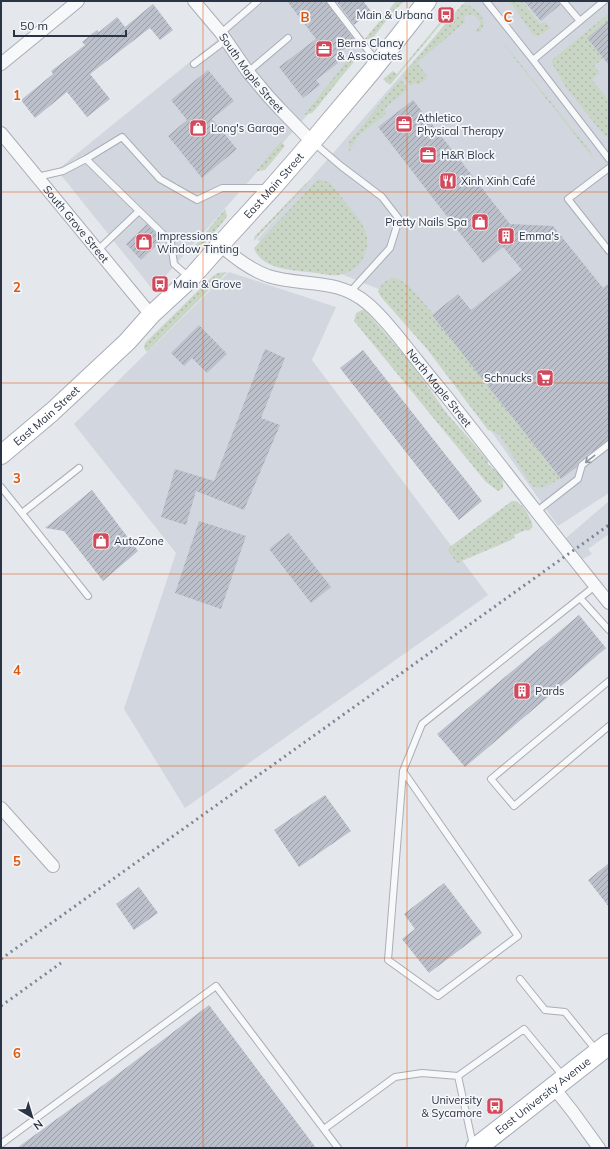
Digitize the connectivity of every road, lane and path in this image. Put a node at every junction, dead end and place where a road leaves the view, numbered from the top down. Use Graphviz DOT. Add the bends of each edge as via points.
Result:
graph roads {
  1 [pos="78,1"];
  2 [pos="194,1"];
  3 [pos="258,1"];
  4 [pos="330,1"];
  5 [pos="426,1"];
  6 [pos="486,1"];
  7 [pos="564,1"];
  8 [pos="604,1"];
  9 [pos="580,21"];
  10 [pos="223,36"];
  11 [pos="288,38"];
  12 [pos="534,60"];
  13 [pos="378,63"];
  14 [pos="1,64"];
  15 [pos="194,64"];
  16 [pos="248,72"];
  17 [pos="1,133"];
  18 [pos="312,142"];
  19 [pos="86,159"];
  20 [pos="609,159"];
  21 [pos="609,168"];
  22 [pos="37,177"];
  23 [pos="272,188"];
  24 [pos="139,211"];
  25 [pos="220,245"];
  26 [pos="98,250"];
  27 [pos="609,251"];
  28 [pos="190,279"];
  29 [pos="350,292"];
  30 [pos="151,315"];
  31 [pos="609,444"];
  32 [pos="1,455"];
  33 [pos="79,468"];
  34 [pos="1,487"];
  35 [pos="536,512"];
  36 [pos="22,513"];
  37 [pos="595,586"];
  38 [pos="88,596"];
  39 [pos="580,598"];
  40 [pos="609,603"];
  41 [pos="609,630"];
  42 [pos="609,681"];
  43 [pos="609,726"];
  44 [pos="403,771"];
  45 [pos="1,808"];
  46 [pos="53,866"];
  47 [pos="520,979"];
  48 [pos="604,1048"];
  49 [pos="458,1076"];
  50 [pos="560,1084"];
  51 [pos="324,1129"];
  52 [pos="1,1144"];
  53 [pos="338,1148"];
  54 [pos="475,1148"];
  55 [pos="599,1148"];
  1 -- 14 [label="street"];
  2 -- 10 [label="street, South Maple Street"];
  3 -- 10 [label="lane"];
  4 -- 13 [label="lane"];
  5 -- 13 [label="main road, East Main Street"];
  6 -- 12 [label="lane"];
  7 -- 9 [label="lane"];
  8 -- 9 [label="lane"];
  9 -- 12 [label="lane"];
  10 -- 15 [label="lane"];
  10 -- 16 [label="street, South Maple Street"];
  11 -- 16 [label="lane"];
  12 -- 20 [label="lane"];
  13 -- 18 [label="main road, East Main Street"];
  16 -- 18 [label="street, South Maple Street"];
  17 -- 22 [label="street, South Grove Street"];
  18 -- 23 [label="main road, East Main Street"];
  18 -- 29 [label="lane" via="382,197 399,219 390,248"];
  19 -- 22 [label="lane" via="63,171"];
  19 -- 23 [label="lane" via="122,137 160,179 197,200 222,188"];
  19 -- 24 [label="lane"];
  21 -- 27 [label="lane" via="568,200"];
  22 -- 26 [label="street, South Grove Street"];
  23 -- 25 [label="main road, East Main Street"];
  24 -- 26 [label="lane"];
  24 -- 28 [label="lane" via="171,242 174,264"];
  25 -- 28 [label="main road, East Main Street"];
  25 -- 29 [label="street, North Maple Street" via="251,268 268,276 333,286"];
  26 -- 30 [label="street, South Grove Street"];
  28 -- 30 [label="main road, East Main Street"];
  29 -- 35 [label="street, North Maple Street" via="384,319"];
  30 -- 32 [label="main road, East Main Street" via="127,342"];
  31 -- 35 [label="lane, one-way" via="582,465 578,479"];
  33 -- 36 [label="lane"];
  34 -- 36 [label="lane"];
  35 -- 37 [label="street, North Maple Street"];
  36 -- 38 [label="lane"];
  37 -- 39 [label="lane"];
  37 -- 40 [label="street, North Maple Street"];
  39 -- 41 [label="lane"];
  39 -- 44 [label="lane" via="422,724"];
  42 -- 43 [label="lane" via="491,779 514,806"];
  44 -- 44 [label="lane" via="518,936 438,996 388,960"];
  45 -- 46 [label="street"];
  47 -- 48 [label="lane" via="545,1010 566,1012"];
  48 -- 50 [label="main road, East University Avenue"];
  49 -- 50 [label="lane" via="524,1029"];
  49 -- 51 [label="lane" via="422,1073 395,1076"];
  49 -- 54 [label="lane"];
  50 -- 54 [label="main road, East University Avenue"];
  50 -- 55 [label="street" via="573,1112"];
  51 -- 52 [label="lane" via="216,986"];
  51 -- 53 [label="lane"];
}
